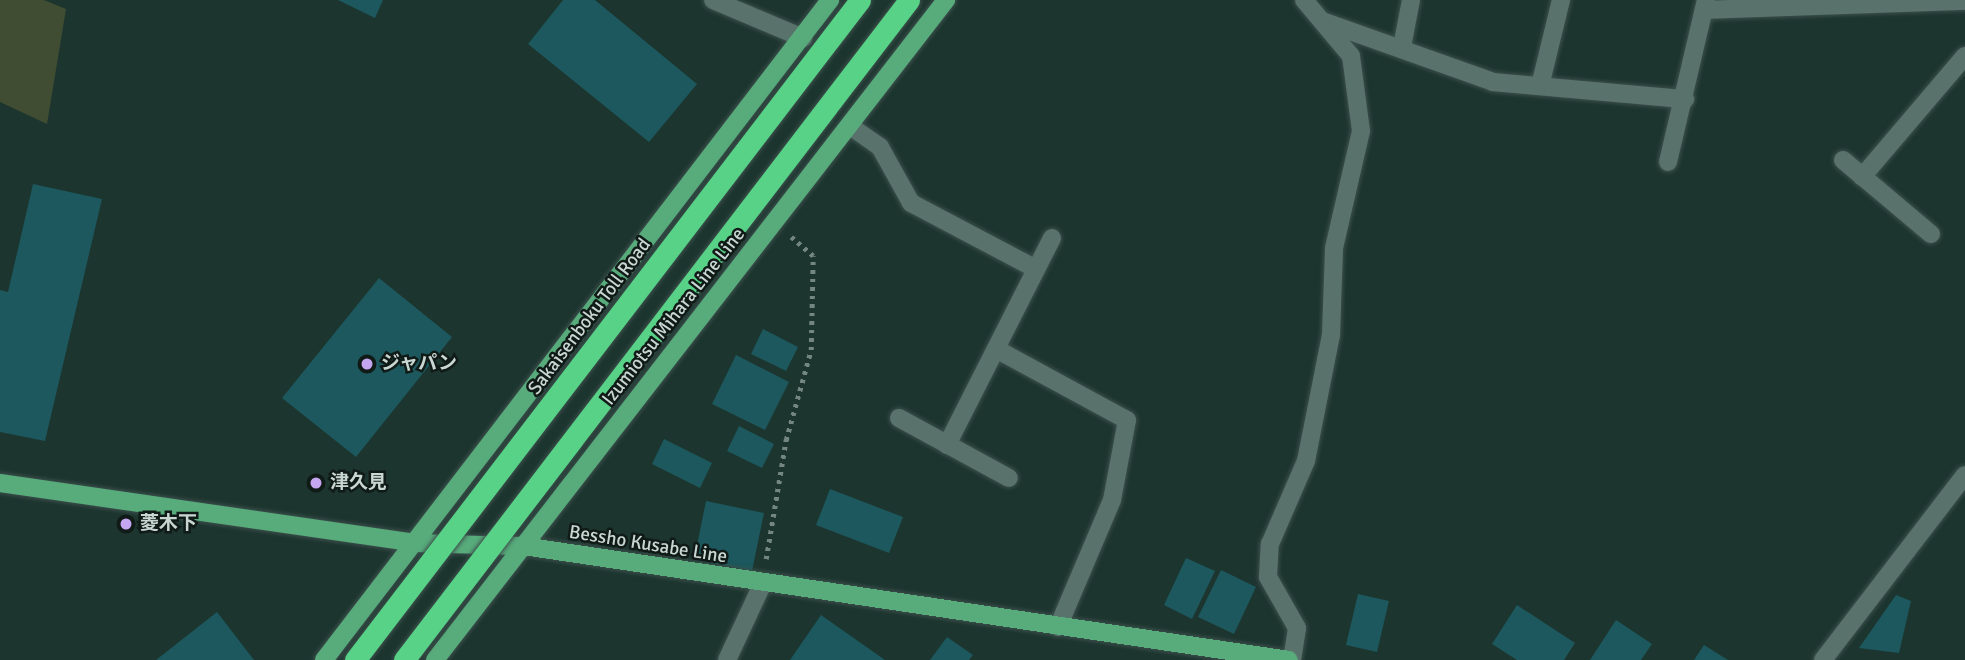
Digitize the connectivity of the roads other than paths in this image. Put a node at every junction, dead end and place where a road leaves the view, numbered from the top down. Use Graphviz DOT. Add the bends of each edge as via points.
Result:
graph roads {
  1 [pos="713,0"];
  2 [pos="830,0"];
  3 [pos="860,0"];
  4 [pos="909,0"];
  5 [pos="946,0"];
  6 [pos="1304,0"];
  7 [pos="1411,0"];
  8 [pos="1562,0"];
  9 [pos="1965,1"];
  10 [pos="1705,5"];
  11 [pos="1322,21"];
  12 [pos="803,38"];
  13 [pos="1402,47"];
  14 [pos="1965,56"];
  15 [pos="1540,86"];
  16 [pos="1685,99"];
  17 [pos="850,126"];
  18 [pos="1843,160"];
  19 [pos="1668,162"];
  20 [pos="1862,177"];
  21 [pos="1931,234"];
  22 [pos="1052,237"];
  23 [pos="1036,269"];
  24 [pos="996,349"];
  25 [pos="899,418"];
  26 [pos="947,445"];
  27 [pos="1965,475"];
  28 [pos="1009,478"];
  29 [pos="0,483"];
  30 [pos="414,543"];
  31 [pos="523,545"];
  32 [pos="762,585"];
  33 [pos="1058,627"];
  34 [pos="324,660"];
  35 [pos="355,660"];
  36 [pos="404,660"];
  37 [pos="435,660"];
  38 [pos="727,660"];
  39 [pos="1291,660"];
  40 [pos="1822,660"];
  1 -- 12 [label="street"];
  2 -- 12 [label="main road"];
  3 -- 35 [label="highway, Sakaisenboku Toll Road, bridge"];
  4 -- 36 [label="highway, bridge"];
  5 -- 17 [label="main road, Izumiotsu Mihara Line Line"];
  6 -- 11 [label="street"];
  7 -- 13 [label="street"];
  8 -- 15 [label="street"];
  9 -- 10 [label="street"];
  10 -- 16 [label="street"];
  11 -- 13 [label="street"];
  11 -- 39 [label="street" via="1351,56 1361,131 1334,247 1331,335 1306,461 1269,544 1268,577 1297,628"];
  12 -- 30 [label="main road"];
  13 -- 15 [label="street" via="1493,82"];
  14 -- 20 [label="street"];
  15 -- 16 [label="street"];
  16 -- 19 [label="street"];
  17 -- 23 [label="street" via="880,147 911,203"];
  17 -- 31 [label="main road, Izumiotsu Mihara Line Line"];
  18 -- 20 [label="street"];
  20 -- 21 [label="street"];
  22 -- 23 [label="street"];
  23 -- 24 [label="street"];
  24 -- 26 [label="street"];
  24 -- 33 [label="street" via="1127,420 1112,500"];
  25 -- 26 [label="street"];
  26 -- 28 [label="street"];
  27 -- 40 [label="street"];
  29 -- 30 [label="main road, Bessho Kusabe Line"];
  30 -- 31 [label="main road, Bessho Kusabe Line"];
  30 -- 34 [label="main road"];
  31 -- 32 [label="main road, Bessho Kusabe Line"];
  31 -- 37 [label="main road, Izumiotsu Mihara Line Line"];
  32 -- 33 [label="main road, Bessho Kusabe Line"];
  32 -- 38 [label="street"];
  33 -- 39 [label="main road, Bessho Kusabe Line"];
}
